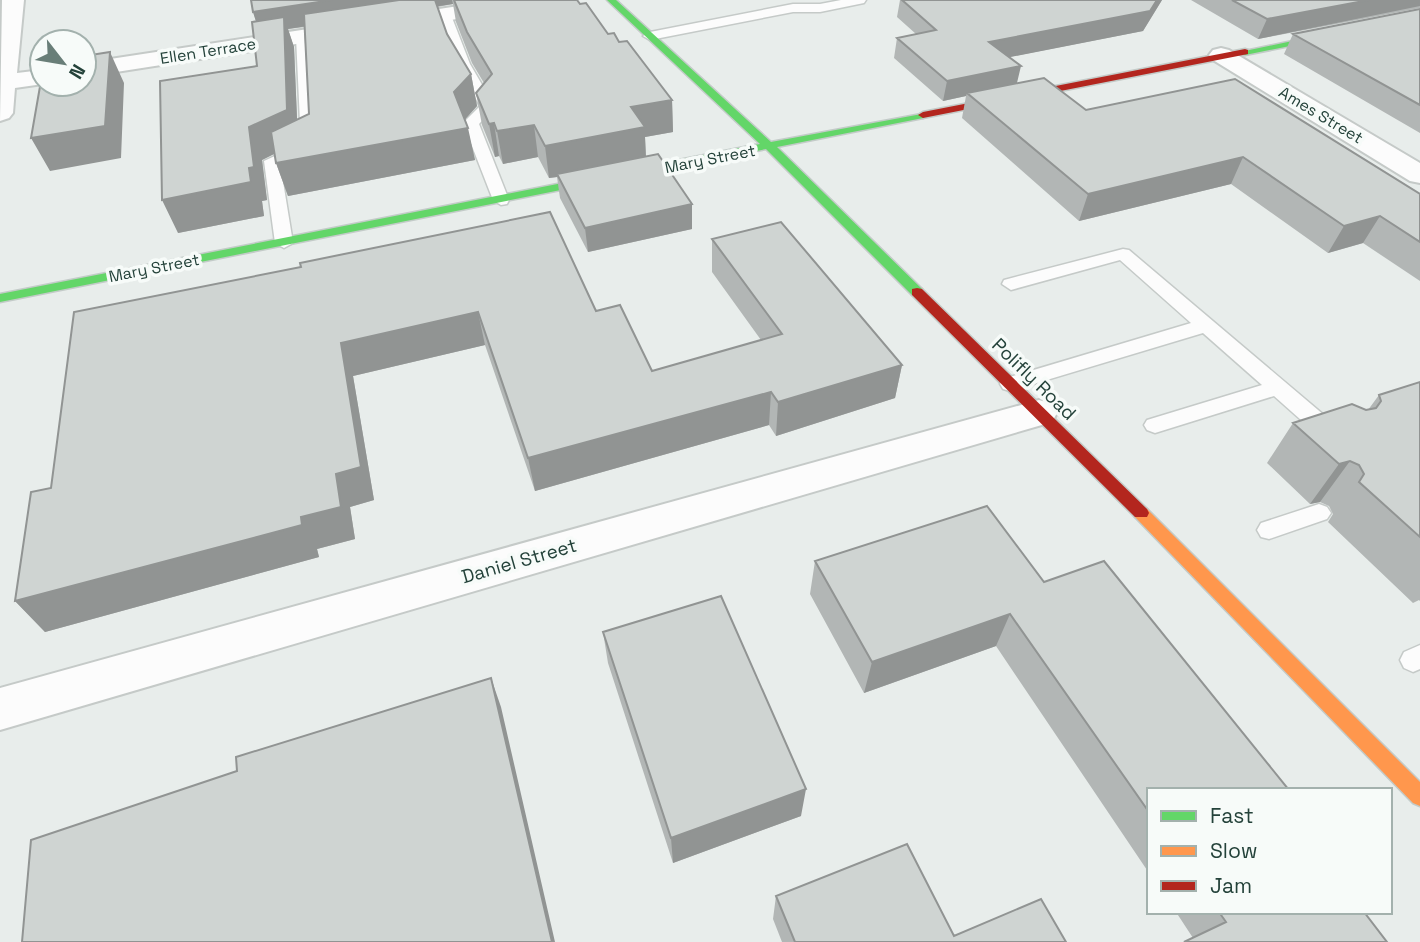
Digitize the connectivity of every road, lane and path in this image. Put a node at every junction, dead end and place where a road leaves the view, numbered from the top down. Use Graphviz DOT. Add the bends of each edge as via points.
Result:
graph roads {
  1 [pos="13,0"];
  2 [pos="540,0"];
  3 [pos="611,0"];
  4 [pos="860,0"];
  5 [pos="797,4"];
  6 [pos="445,15"];
  7 [pos="1420,17"];
  8 [pos="650,36"];
  9 [pos="303,37"];
  10 [pos="3,55"];
  11 [pos="1221,55"];
  12 [pos="98,68"];
  13 [pos="28,79"];
  14 [pos="5,82"];
  15 [pos="0,113"];
  16 [pos="471,123"];
  17 [pos="770,147"];
  18 [pos="1420,175"];
  19 [pos="501,200"];
  20 [pos="284,243"];
  21 [pos="1011,284"];
  22 [pos="0,298"];
  23 [pos="1206,325"];
  24 [pos="1010,384"];
  25 [pos="1278,387"];
  26 [pos="1039,413"];
  27 [pos="1155,425"];
  28 [pos="1338,440"];
  29 [pos="1319,513"];
  30 [pos="1269,530"];
  31 [pos="0,709"];
  32 [pos="1420,796"];
  1 -- 10 [label="street"];
  2 -- 6 [label="street, Ellen Terrace"];
  3 -- 8 [label="street, Polifly Road"];
  4 -- 5 [label="lane" via="820,8"];
  5 -- 8 [label="lane"];
  6 -- 9 [label="street, Ellen Terrace"];
  6 -- 16 [label="lane" via="463,64 488,107"];
  7 -- 11 [label="street, Mary Street"];
  8 -- 17 [label="street, Polifly Road"];
  9 -- 12 [label="street, Ellen Terrace"];
  9 -- 20 [label="lane" via="309,146 272,161"];
  10 -- 14 [label="street"];
  11 -- 17 [label="street, Mary Street"];
  11 -- 18 [label="street, Ames Street"];
  13 -- 14 [label="street"];
  14 -- 15 [label="street"];
  16 -- 19 [label="lane"];
  17 -- 19 [label="street, Mary Street"];
  17 -- 24 [label="street, Polifly Road"];
  19 -- 20 [label="street, Mary Street"];
  20 -- 22 [label="street, Mary Street"];
  21 -- 23 [label="lane" via="1123,254"];
  23 -- 24 [label="lane"];
  23 -- 25 [label="lane"];
  24 -- 26 [label="street, Polifly Road"];
  25 -- 27 [label="lane"];
  25 -- 28 [label="lane"];
  26 -- 31 [label="street, Daniel Street"];
  26 -- 32 [label="street, Polifly Road"];
  29 -- 30 [label="lane"];
}
